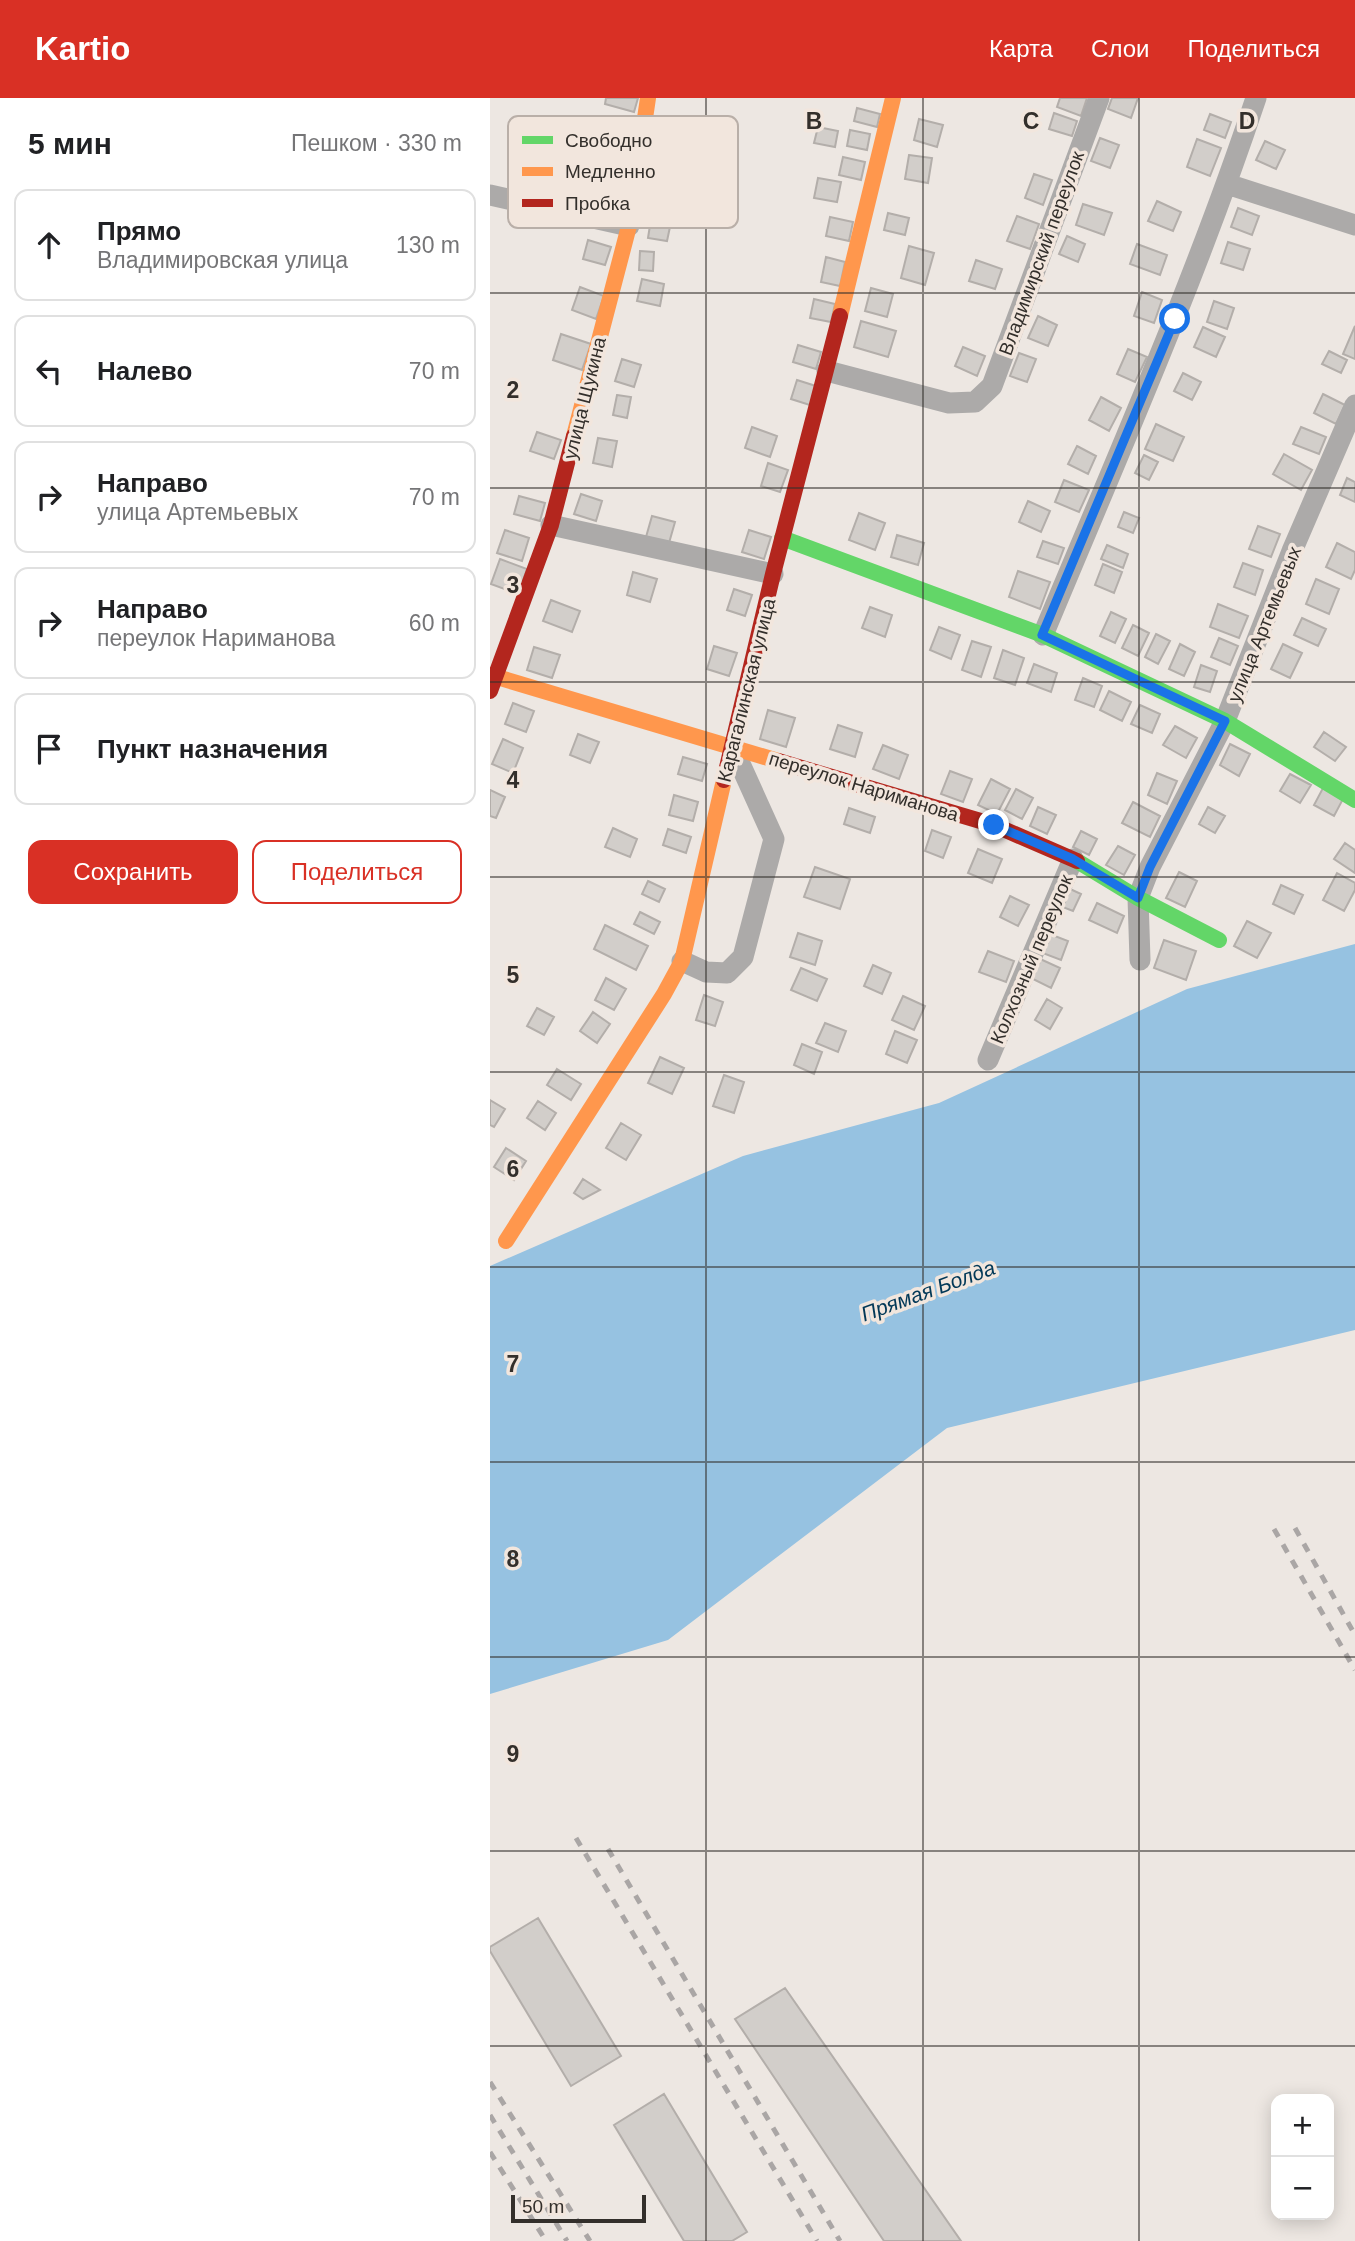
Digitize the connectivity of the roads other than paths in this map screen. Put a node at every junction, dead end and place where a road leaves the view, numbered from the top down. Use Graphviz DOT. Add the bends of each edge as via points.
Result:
graph roads {
  1 [pos="648,98"];
  2 [pos="893,98"];
  3 [pos="1099,98"];
  4 [pos="1256,98"];
  5 [pos="645,116"];
  6 [pos="1227,184"];
  7 [pos="490,195"];
  8 [pos="508,199"];
  9 [pos="1355,225"];
  10 [pos="628,228"];
  11 [pos="827,371"];
  12 [pos="1355,405"];
  13 [pos="551,525"];
  14 [pos="782,538"];
  15 [pos="773,575"];
  16 [pos="1042,635"];
  17 [pos="492,681"];
  18 [pos="1225,721"];
  19 [pos="732,746"];
  20 [pos="1355,800"];
  21 [pos="1073,859"];
  22 [pos="1138,898"];
  23 [pos="1219,940"];
  24 [pos="1140,960"];
  25 [pos="682,961"];
  26 [pos="988,1060"];
  27 [pos="506,1241"];
  1 -- 5 [label="street, улица Щукина"];
  2 -- 11 [label="street, Карагалинская улица"];
  3 -- 11 [label="street, Владимирский переулок" via="992,386 975,402 948,403"];
  4 -- 6 [label="street"];
  6 -- 9 [label="street"];
  6 -- 16 [label="street"];
  7 -- 8 [label="street"];
  10 -- 13 [label="street, улица Щукина"];
  11 -- 14 [label="street, Карагалинская улица"];
  12 -- 18 [label="street, улица Артемьевых"];
  13 -- 15 [label="street"];
  13 -- 17 [label="street, улица Щукина"];
  14 -- 15 [label="street, Карагалинская улица"];
  14 -- 16 [label="street"];
  15 -- 19 [label="street, Карагалинская улица"];
  16 -- 18 [label="street"];
  17 -- 19 [label="street, переулок Нариманова"];
  18 -- 20 [label="street"];
  18 -- 22 [label="street, улица Артемьевых"];
  19 -- 21 [label="street, переулок Нариманова" via="994,825"];
  19 -- 25 [label="street, Карагалинская улица"];
  19 -- 25 [label="street" via="774,839 743,957 727,973 706,972"];
  21 -- 22 [label="street, переулок Нариманова"];
  21 -- 26 [label="street, Колхозный переулок"];
  22 -- 23 [label="street, переулок Нариманова"];
  22 -- 24 [label="street, улица Артемьевых"];
  25 -- 27 [label="street, Карагалинская улица"];
}
